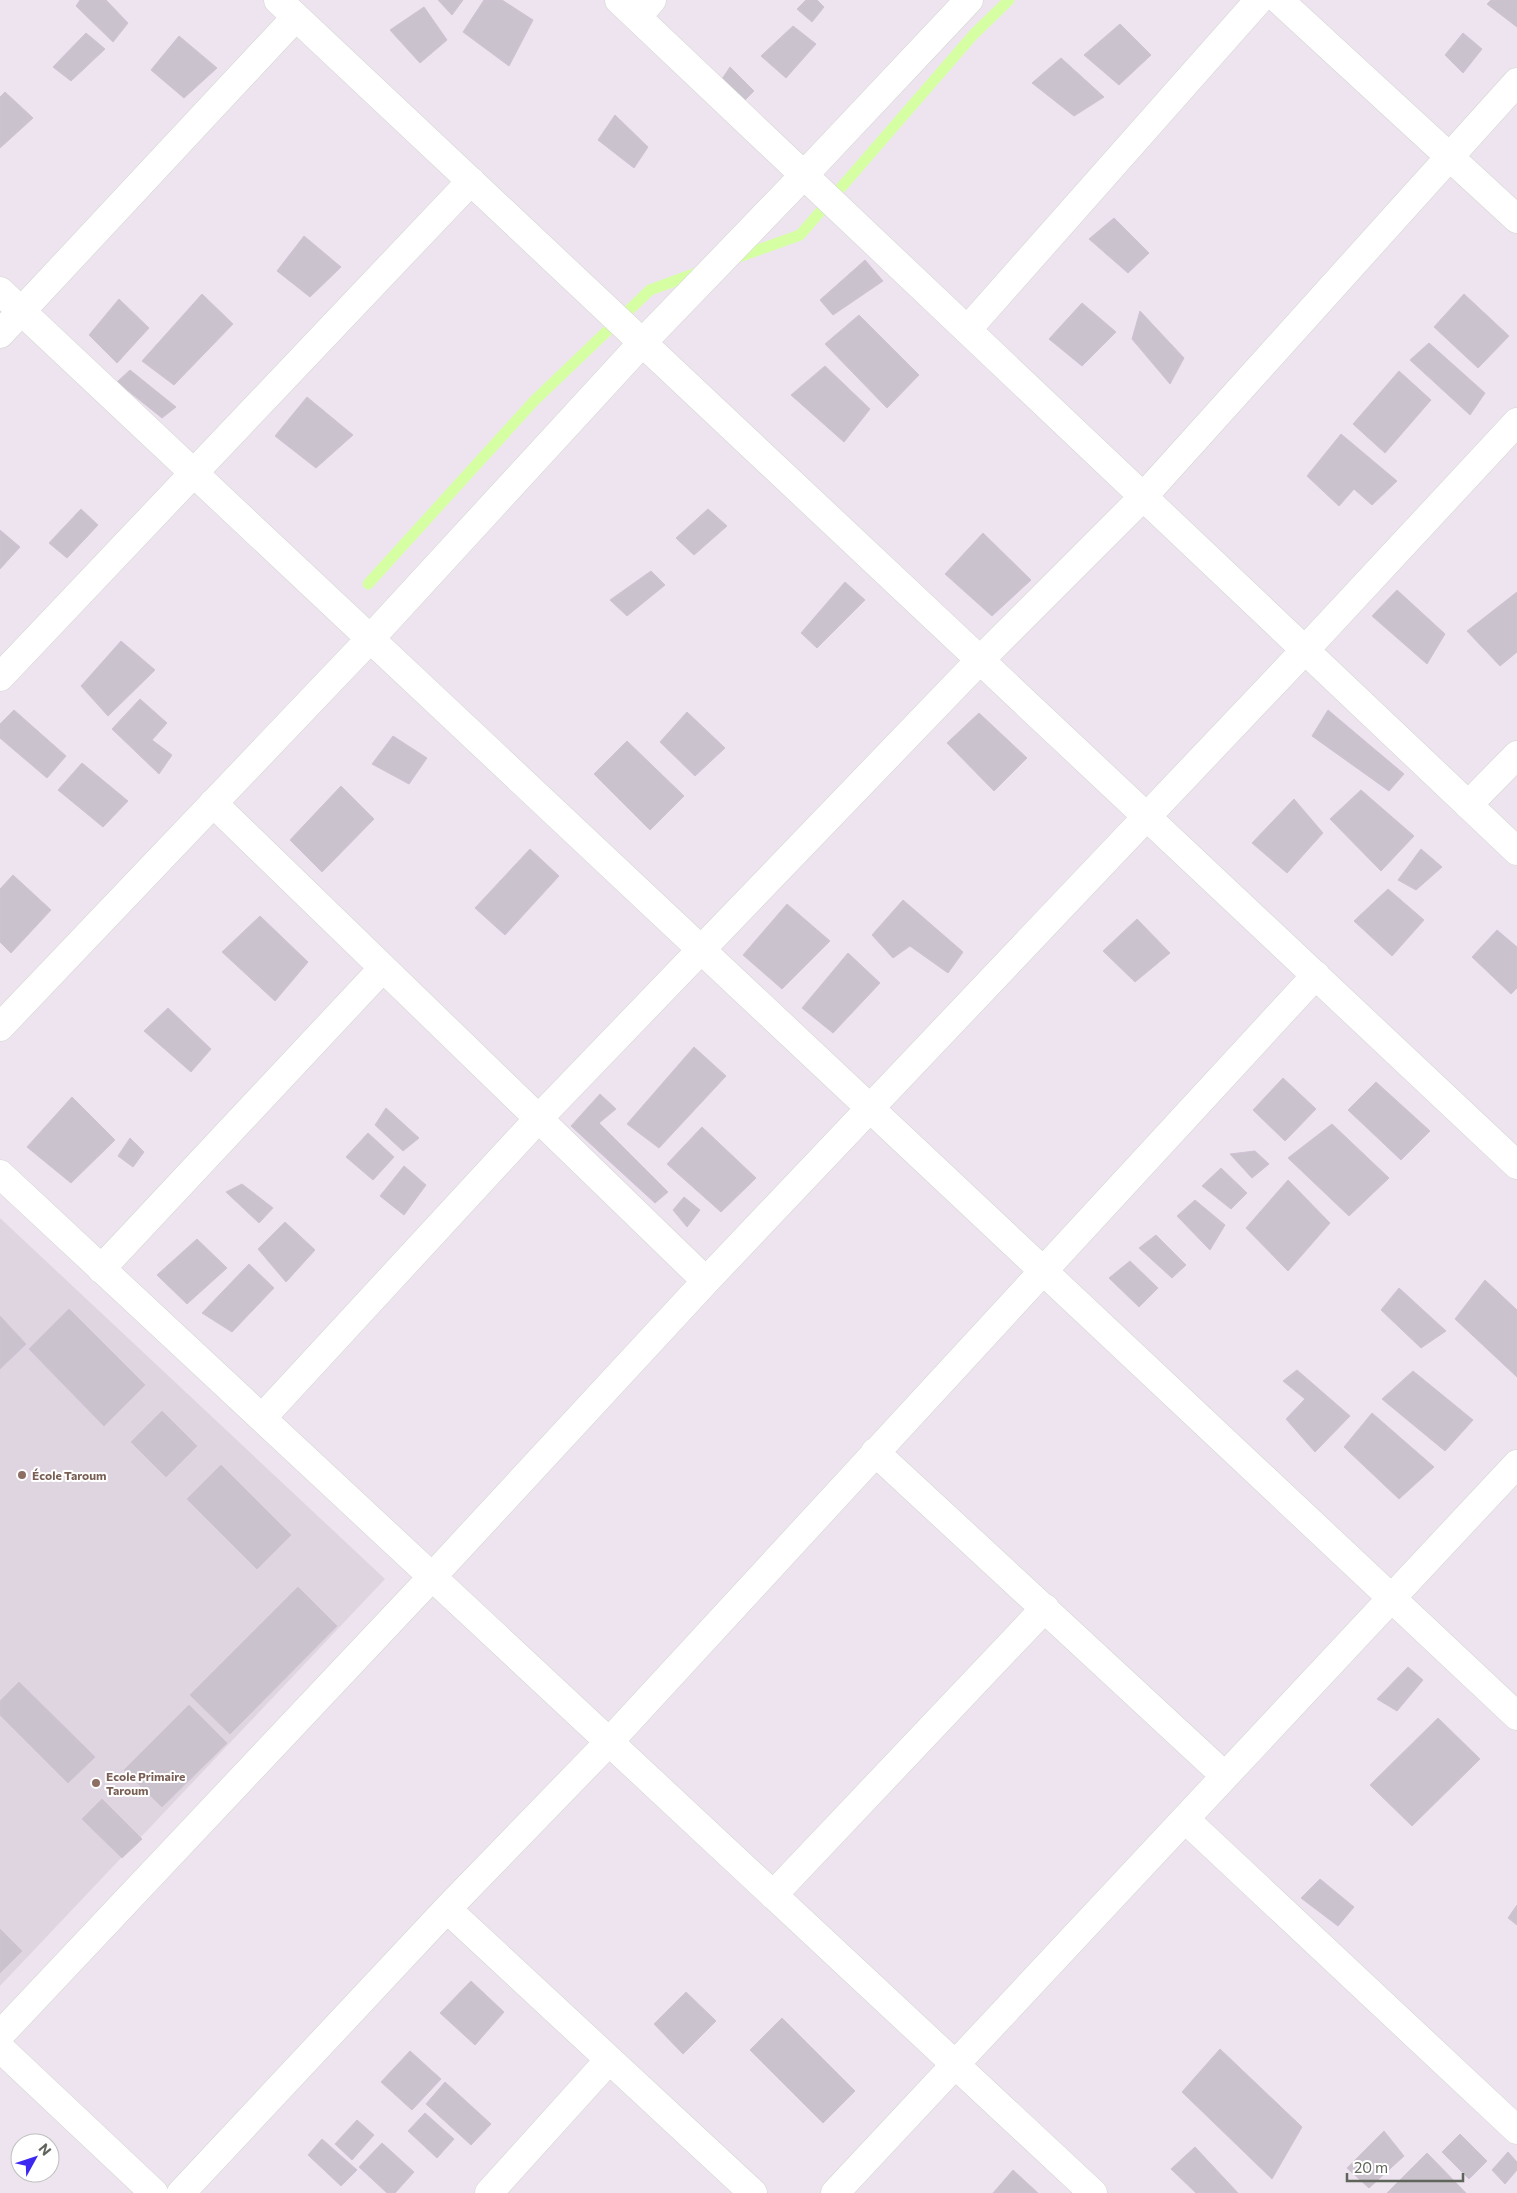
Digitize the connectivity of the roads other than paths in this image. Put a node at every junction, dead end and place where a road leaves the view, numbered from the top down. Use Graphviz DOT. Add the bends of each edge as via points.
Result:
graph roads {
  1 [pos="968,0"];
  2 [pos="1259,0"];
  3 [pos="1279,0"];
  4 [pos="636,6"];
  5 [pos="286,8"];
  6 [pos="1517,82"];
  7 [pos="1450,157"];
  8 [pos="804,175"];
  9 [pos="471,181"];
  10 [pos="1517,219"];
  11 [pos="0,291"];
  12 [pos="21,311"];
  13 [pos="967,330"];
  14 [pos="0,334"];
  15 [pos="642,343"];
  16 [pos="1517,422"];
  17 [pos="194,473"];
  18 [pos="1144,497"];
  19 [pos="370,639"];
  20 [pos="1305,650"];
  21 [pos="980,660"];
  22 [pos="0,677"];
  23 [pos="1517,755"];
  24 [pos="214,803"];
  25 [pos="1468,805"];
  26 [pos="1146,816"];
  27 [pos="1517,851"];
  28 [pos="701,950"];
  29 [pos="383,968"];
  30 [pos="1316,975"];
  31 [pos="0,1026"];
  32 [pos="870,1108"];
  33 [pos="538,1118"];
  34 [pos="1517,1165"];
  35 [pos="0,1174"];
  36 [pos="101,1269"];
  37 [pos="1043,1270"];
  38 [pos="706,1281"];
  39 [pos="262,1418"];
  40 [pos="875,1452"];
  41 [pos="1517,1464"];
  42 [pos="432,1577"];
  43 [pos="1392,1598"];
  44 [pos="1045,1608"];
  45 [pos="1517,1716"];
  46 [pos="609,1742"];
  47 [pos="1225,1776"];
  48 [pos="1185,1819"];
  49 [pos="773,1895"];
  50 [pos="448,1909"];
  51 [pos="0,2035"];
  52 [pos="0,2048"];
  53 [pos="610,2060"];
  54 [pos="955,2065"];
  55 [pos="1517,2130"];
  56 [pos="154,2193"];
  57 [pos="181,2193"];
  58 [pos="489,2193"];
  59 [pos="753,2193"];
  60 [pos="835,2193"];
  61 [pos="1093,2193"];
  1 -- 8 [label="street"];
  2 -- 13 [label="street"];
  3 -- 7 [label="street"];
  4 -- 8 [label="street"];
  5 -- 9 [label="street"];
  5 -- 12 [label="street"];
  6 -- 7 [label="street"];
  7 -- 10 [label="street"];
  7 -- 18 [label="street"];
  8 -- 13 [label="street"];
  8 -- 15 [label="street"];
  9 -- 15 [label="street"];
  9 -- 17 [label="street"];
  11 -- 12 [label="street"];
  12 -- 14 [label="street"];
  12 -- 17 [label="street"];
  13 -- 18 [label="street"];
  15 -- 19 [label="street"];
  15 -- 21 [label="street"];
  16 -- 20 [label="street"];
  17 -- 19 [label="street"];
  17 -- 22 [label="street"];
  18 -- 20 [label="street"];
  18 -- 21 [label="street"];
  19 -- 24 [label="street"];
  19 -- 28 [label="street"];
  20 -- 25 [label="street"];
  20 -- 26 [label="street"];
  21 -- 26 [label="street"];
  21 -- 28 [label="street"];
  23 -- 25 [label="street"];
  24 -- 29 [label="street"];
  24 -- 31 [label="street"];
  25 -- 27 [label="street"];
  26 -- 30 [label="street"];
  26 -- 32 [label="street"];
  28 -- 32 [label="street"];
  28 -- 33 [label="street"];
  29 -- 33 [label="street"];
  29 -- 36 [label="street"];
  30 -- 34 [label="street"];
  30 -- 37 [label="street"];
  32 -- 37 [label="street"];
  32 -- 38 [label="street"];
  33 -- 38 [label="street"];
  33 -- 39 [label="street"];
  35 -- 36 [label="street"];
  36 -- 39 [label="street"];
  37 -- 40 [label="street"];
  37 -- 43 [label="street"];
  38 -- 42 [label="street"];
  39 -- 42 [label="street"];
  40 -- 44 [label="street"];
  40 -- 46 [label="street"];
  41 -- 43 [label="street"];
  42 -- 46 [label="street"];
  42 -- 51 [label="street"];
  43 -- 45 [label="street"];
  43 -- 47 [label="street"];
  44 -- 47 [label="street"];
  44 -- 49 [label="street"];
  46 -- 49 [label="street"];
  46 -- 50 [label="street"];
  47 -- 48 [label="street"];
  48 -- 54 [label="street"];
  48 -- 55 [label="street"];
  49 -- 54 [label="street"];
  50 -- 53 [label="street"];
  50 -- 57 [label="street"];
  52 -- 56 [label="street"];
  53 -- 58 [label="street"];
  53 -- 59 [label="street"];
  54 -- 60 [label="street"];
  54 -- 61 [label="street"];
}
